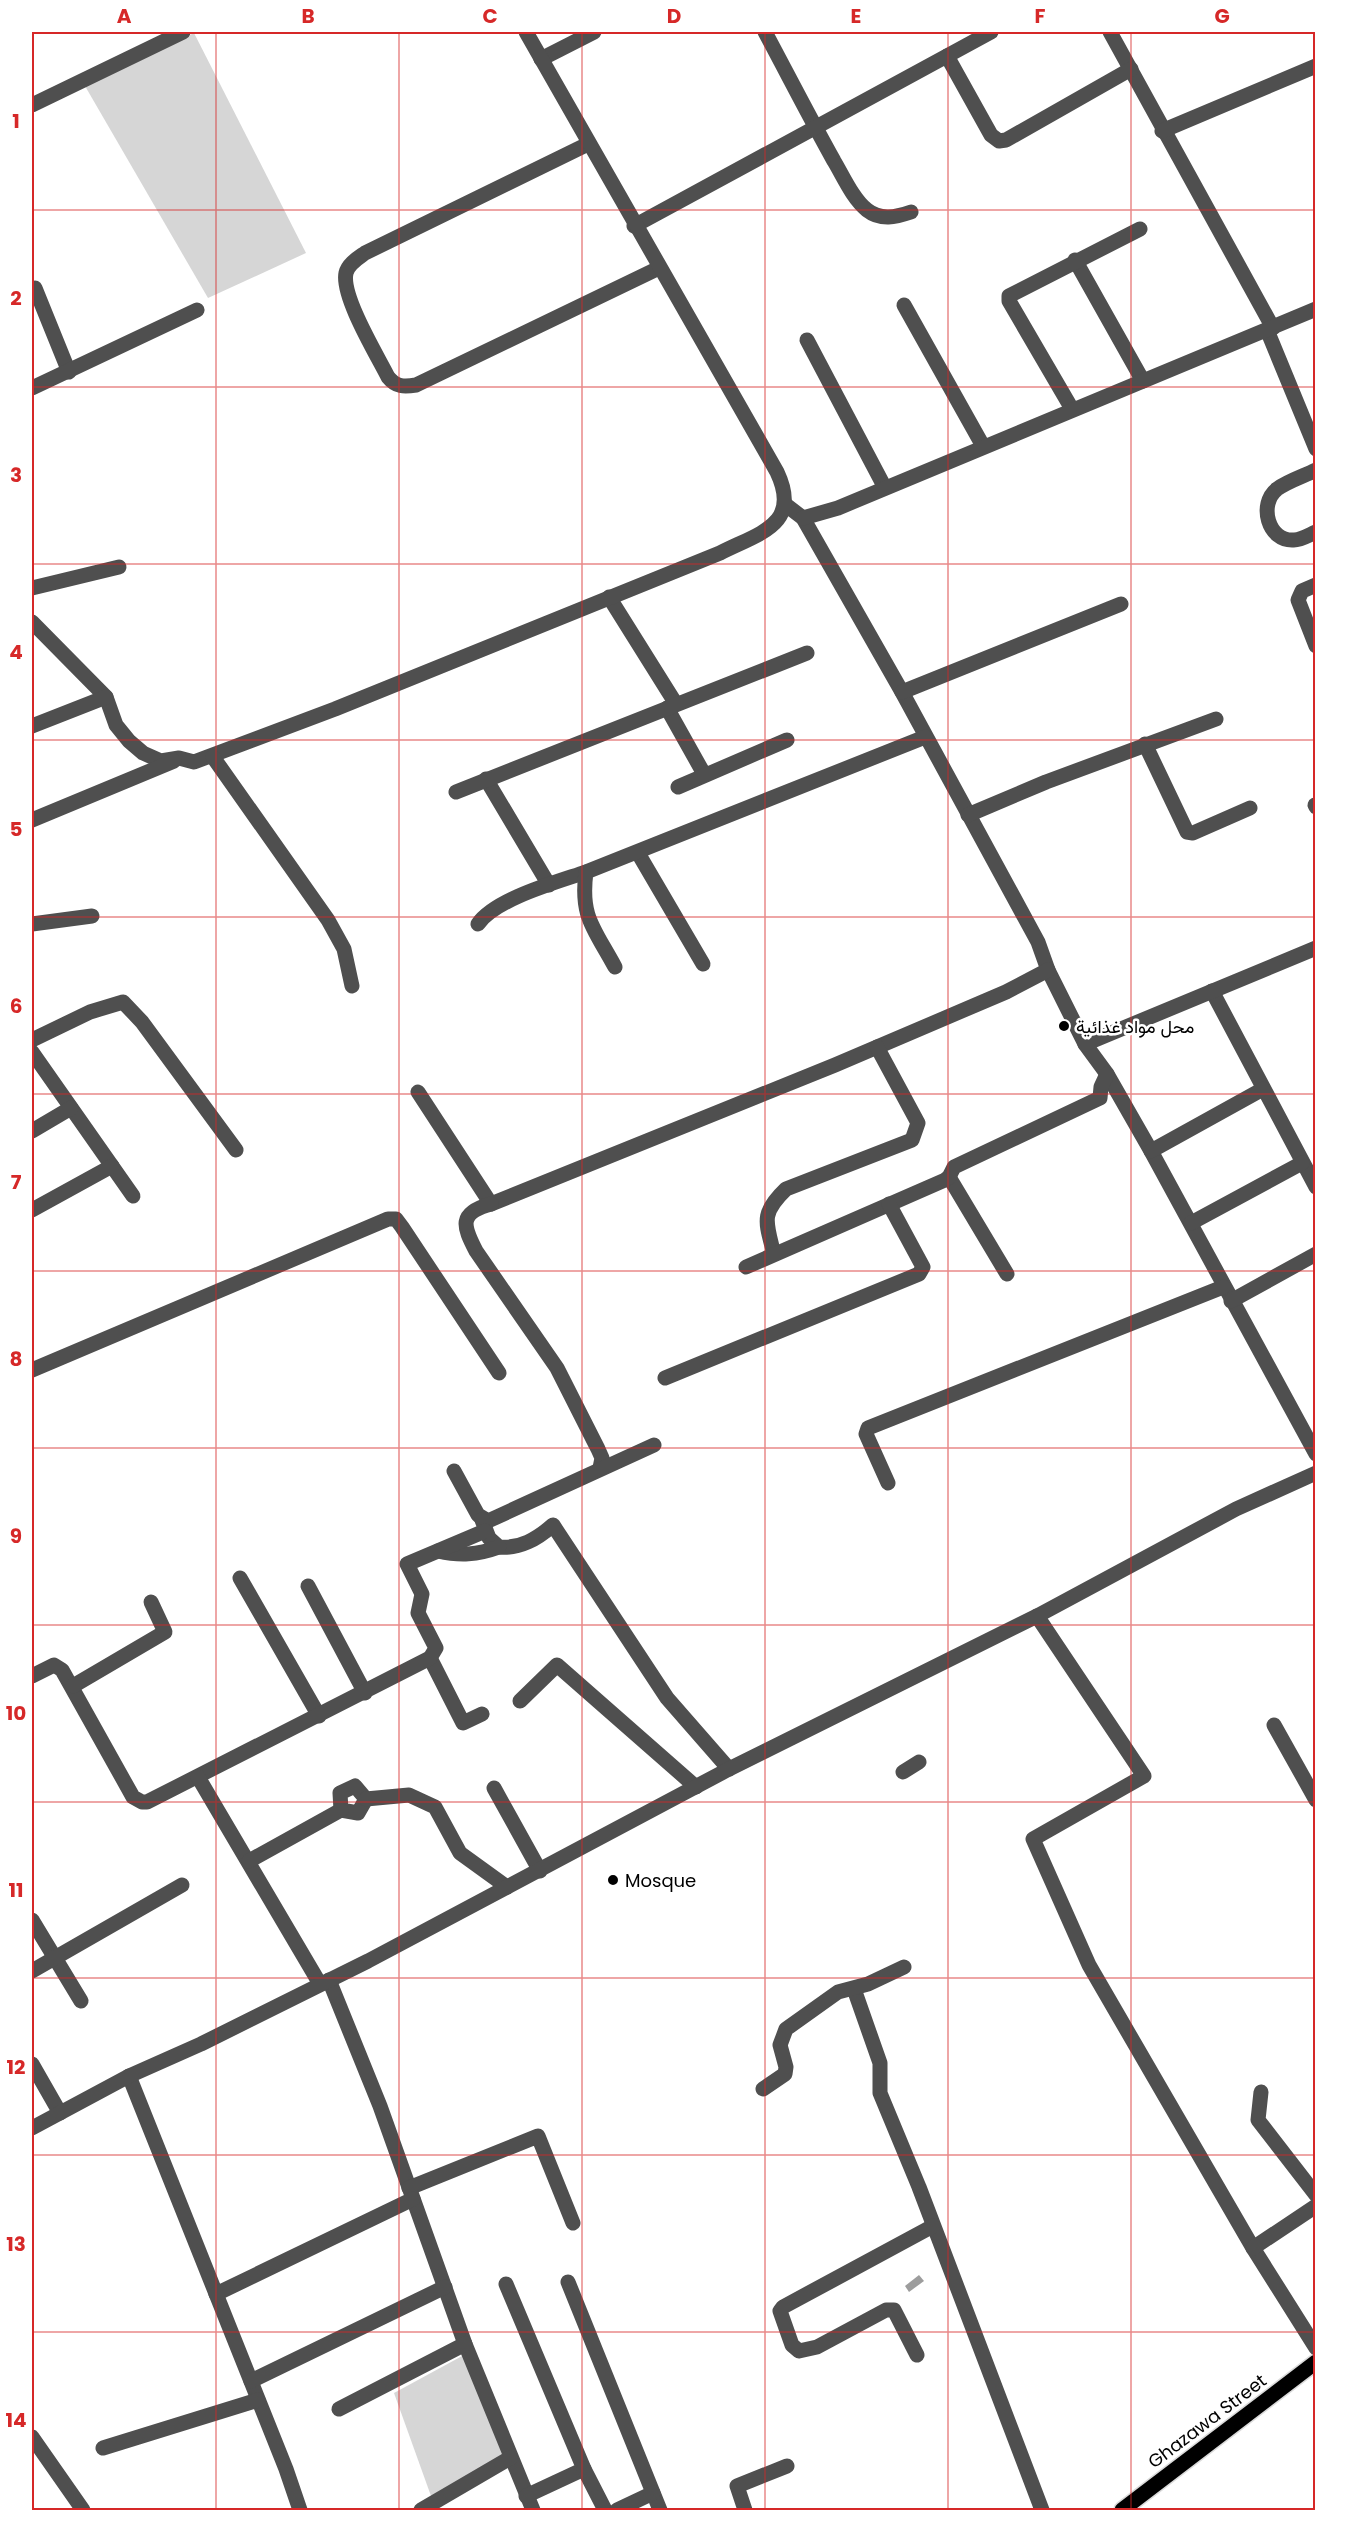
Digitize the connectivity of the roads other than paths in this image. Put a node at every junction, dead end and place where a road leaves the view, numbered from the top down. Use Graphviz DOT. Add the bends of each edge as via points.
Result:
graph roads {
  1 [pos="182,32"];
  2 [pos="526,32"];
  3 [pos="594,32"];
  4 [pos="765,32"];
  5 [pos="991,32"];
  6 [pos="1110,32"];
  7 [pos="947,56"];
  8 [pos="541,59"];
  9 [pos="1315,68"];
  10 [pos="1131,69"];
  11 [pos="32,105"];
  12 [pos="816,129"];
  13 [pos="1162,131"];
  14 [pos="588,144"];
  15 [pos="911,212"];
  16 [pos="634,226"];
  17 [pos="1140,229"];
  18 [pos="1075,260"];
  19 [pos="659,268"];
  20 [pos="35,288"];
  21 [pos="904,305"];
  22 [pos="1316,309"];
  23 [pos="196,310"];
  24 [pos="1270,329"];
  25 [pos="807,340"];
  26 [pos="69,372"];
  27 [pos="1143,381"];
  28 [pos="32,388"];
  29 [pos="1072,409"];
  30 [pos="1312,430"];
  31 [pos="983,446"];
  32 [pos="1316,449"];
  33 [pos="1316,470"];
  34 [pos="884,486"];
  35 [pos="786,505"];
  36 [pos="803,518"];
  37 [pos="1316,532"];
  38 [pos="119,567"];
  39 [pos="1316,585"];
  40 [pos="32,588"];
  41 [pos="609,597"];
  42 [pos="1121,604"];
  43 [pos="32,622"];
  44 [pos="1316,646"];
  45 [pos="807,652"];
  46 [pos="902,692"];
  47 [pos="106,697"];
  48 [pos="672,706"];
  49 [pos="1216,719"];
  50 [pos="32,726"];
  51 [pos="925,737"];
  52 [pos="787,740"];
  53 [pos="1145,744"];
  54 [pos="213,757"];
  55 [pos="179,758"];
  56 [pos="704,774"];
  57 [pos="486,779"];
  58 [pos="678,788"];
  59 [pos="456,792"];
  60 [pos="1250,808"];
  61 [pos="968,815"];
  62 [pos="32,820"];
  63 [pos="638,853"];
  64 [pos="586,872"];
  65 [pos="549,885"];
  66 [pos="92,916"];
  67 [pos="32,924"];
  68 [pos="478,924"];
  69 [pos="1316,948"];
  70 [pos="703,964"];
  71 [pos="615,967"];
  72 [pos="1048,970"];
  73 [pos="352,986"];
  74 [pos="1212,991"];
  75 [pos="32,1040"];
  76 [pos="1085,1044"];
  77 [pos="876,1047"];
  78 [pos="32,1052"];
  79 [pos="1107,1074"];
  80 [pos="1263,1089"];
  81 [pos="418,1092"];
  82 [pos="71,1108"];
  83 [pos="32,1131"];
  84 [pos="236,1150"];
  85 [pos="1151,1151"];
  86 [pos="1302,1163"];
  87 [pos="112,1167"];
  88 [pos="950,1177"];
  89 [pos="1316,1188"];
  90 [pos="133,1196"];
  91 [pos="491,1204"];
  92 [pos="890,1204"];
  93 [pos="32,1210"];
  94 [pos="1191,1223"];
  95 [pos="774,1254"];
  96 [pos="1316,1254"];
  97 [pos="746,1267"];
  98 [pos="1007,1275"];
  99 [pos="1227,1294"];
  100 [pos="32,1370"];
  101 [pos="500,1373"];
  102 [pos="665,1378"];
  103 [pos="654,1445"];
  104 [pos="1316,1454"];
  105 [pos="600,1468"];
  106 [pos="454,1471"];
  107 [pos="1316,1473"];
  108 [pos="888,1483"];
  109 [pos="484,1525"];
  110 [pos="499,1547"];
  111 [pos="438,1551"];
  112 [pos="240,1578"];
  113 [pos="308,1586"];
  114 [pos="151,1602"];
  115 [pos="1037,1616"];
  116 [pos="430,1658"];
  117 [pos="32,1676"];
  118 [pos="73,1686"];
  119 [pos="365,1694"];
  120 [pos="520,1701"];
  121 [pos="482,1714"];
  122 [pos="319,1716"];
  123 [pos="1274,1725"];
  124 [pos="920,1762"];
  125 [pos="729,1768"];
  126 [pos="903,1772"];
  127 [pos="198,1777"];
  128 [pos="696,1787"];
  129 [pos="494,1788"];
  130 [pos="1314,1793"];
  131 [pos="249,1861"];
  132 [pos="540,1871"];
  133 [pos="182,1885"];
  134 [pos="507,1887"];
  135 [pos="32,1920"];
  136 [pos="56,1958"];
  137 [pos="904,1967"];
  138 [pos="32,1971"];
  139 [pos="325,1982"];
  140 [pos="854,1989"];
  141 [pos="81,2001"];
  142 [pos="32,2064"];
  143 [pos="129,2076"];
  144 [pos="763,2089"];
  145 [pos="1261,2092"];
  146 [pos="60,2113"];
  147 [pos="32,2128"];
  148 [pos="411,2193"];
  149 [pos="1316,2195"];
  150 [pos="1316,2206"];
  151 [pos="573,2223"];
  152 [pos="933,2226"];
  153 [pos="1253,2248"];
  154 [pos="568,2282"];
  155 [pos="506,2284"];
  156 [pos="445,2287"];
  157 [pos="216,2294"];
  158 [pos="465,2344"];
  159 [pos="1316,2348"];
  160 [pos="917,2355"];
  161 [pos="1316,2362"];
  162 [pos="251,2381"];
  163 [pos="258,2400"];
  164 [pos="339,2409"];
  165 [pos="32,2438"];
  166 [pos="103,2448"];
  167 [pos="510,2458"];
  168 [pos="787,2466"];
  169 [pos="584,2469"];
  170 [pos="653,2493"];
  171 [pos="526,2496"];
  172 [pos="83,2511"];
  173 [pos="300,2511"];
  174 [pos="421,2511"];
  175 [pos="533,2511"];
  176 [pos="605,2511"];
  177 [pos="617,2511"];
  178 [pos="660,2511"];
  179 [pos="745,2511"];
  180 [pos="1042,2511"];
  181 [pos="1122,2511"];
  1 -- 11 [label="street"];
  2 -- 8 [label="street"];
  3 -- 8 [label="street"];
  4 -- 12 [label="street"];
  5 -- 7 [label="street"];
  6 -- 10 [label="street"];
  7 -- 10 [label="street" via="991,135 999,141"];
  7 -- 12 [label="street"];
  8 -- 14 [label="street"];
  9 -- 13 [label="street"];
  10 -- 13 [label="street"];
  12 -- 15 [label="street" via="867,210 888,218"];
  12 -- 16 [label="street"];
  13 -- 24 [label="street"];
  14 -- 16 [label="street"];
  14 -- 19 [label="street" via="365,253 351,264 346,273 349,297 388,377 402,387 416,385"];
  16 -- 19 [label="street"];
  17 -- 18 [label="street"];
  18 -- 27 [label="street"];
  18 -- 29 [label="street" via="1009,296"];
  19 -- 35 [label="street" via="777,472 785,489"];
  20 -- 26 [label="street"];
  21 -- 31 [label="street"];
  22 -- 24 [label="street"];
  23 -- 26 [label="street"];
  24 -- 27 [label="street"];
  24 -- 30 [label="street"];
  25 -- 34 [label="street"];
  26 -- 28 [label="street"];
  27 -- 29 [label="street"];
  29 -- 31 [label="street"];
  30 -- 32 [label="street"];
  31 -- 34 [label="street"];
  33 -- 37 [label="street" via="1277,489 1266,510 1274,533 1283,539 1295,541"];
  34 -- 36 [label="street" via="820,515"];
  35 -- 36 [label="street"];
  35 -- 41 [label="street" via="771,527 720,553"];
  36 -- 46 [label="street"];
  38 -- 40 [label="street"];
  39 -- 44 [label="street" via="1302,591 1298,600"];
  41 -- 48 [label="street"];
  41 -- 54 [label="street"];
  42 -- 46 [label="street"];
  43 -- 47 [label="street"];
  45 -- 48 [label="street"];
  46 -- 51 [label="street"];
  47 -- 50 [label="street"];
  47 -- 55 [label="street" via="117,725 143,753 161,761"];
  48 -- 56 [label="street"];
  48 -- 57 [label="street"];
  49 -- 53 [label="street"];
  51 -- 61 [label="street"];
  51 -- 63 [label="street"];
  52 -- 56 [label="street"];
  53 -- 60 [label="street" via="1187,832 1193,833"];
  53 -- 61 [label="street"];
  54 -- 55 [label="street" via="194,762"];
  54 -- 73 [label="street" via="328,920 344,949"];
  55 -- 62 [label="street"];
  56 -- 58 [label="street"];
  57 -- 59 [label="street"];
  57 -- 65 [label="street"];
  61 -- 72 [label="street" via="1038,942"];
  63 -- 64 [label="street"];
  63 -- 70 [label="street"];
  64 -- 65 [label="street"];
  64 -- 71 [label="street" via="582,897 585,912"];
  65 -- 68 [label="street" via="485,913"];
  66 -- 67 [label="street"];
  69 -- 74 [label="street"];
  72 -- 76 [label="street"];
  72 -- 77 [label="street"];
  74 -- 76 [label="street"];
  74 -- 80 [label="street"];
  75 -- 84 [label="street" via="90,1012 123,1002"];
  76 -- 79 [label="street"];
  77 -- 91 [label="street"];
  77 -- 95 [label="street" via="918,1124 912,1140 786,1189 770,1204 765,1219"];
  78 -- 82 [label="street"];
  79 -- 85 [label="street"];
  79 -- 88 [label="street" via="1100,1098 954,1167"];
  80 -- 85 [label="street"];
  80 -- 86 [label="street"];
  81 -- 91 [label="street"];
  82 -- 83 [label="street"];
  82 -- 87 [label="street"];
  85 -- 94 [label="street"];
  86 -- 89 [label="street"];
  86 -- 94 [label="street"];
  87 -- 90 [label="street"];
  87 -- 93 [label="street"];
  88 -- 92 [label="street"];
  88 -- 98 [label="street"];
  91 -- 105 [label="street" via="468,1216 466,1231 557,1368 602,1458"];
  92 -- 95 [label="street"];
  92 -- 102 [label="street" via="923,1267 919,1275"];
  94 -- 99 [label="street"];
  95 -- 97 [label="street"];
  96 -- 99 [label="street"];
  99 -- 104 [label="street"];
  99 -- 108 [label="street" via="868,1428 866,1434"];
  100 -- 101 [label="street" via="388,1219 396,1220 402,1227"];
  103 -- 105 [label="street"];
  105 -- 109 [label="street" via="594,1475"];
  106 -- 109 [label="street"];
  107 -- 115 [label="street" via="1184,1536"];
  109 -- 110 [label="street"];
  109 -- 111 [label="street"];
  110 -- 111 [label="street" via="459,1556"];
  110 -- 125 [label="street" via="520,1545 540,1537 553,1526 667,1698"];
  111 -- 116 [label="street" via="407,1564 422,1594 418,1613 436,1648"];
  112 -- 122 [label="street"];
  113 -- 119 [label="street"];
  114 -- 118 [label="street" via="165,1632"];
  115 -- 125 [label="street"];
  115 -- 153 [label="street" via="1144,1776 1033,1839 1089,1965"];
  116 -- 119 [label="street"];
  116 -- 121 [label="street" via="463,1723"];
  117 -- 118 [label="street" via="54,1665"];
  118 -- 127 [label="street" via="136,1800 147,1802"];
  119 -- 122 [label="street"];
  120 -- 128 [label="street" via="557,1665"];
  122 -- 127 [label="street"];
  123 -- 130 [label="street"];
  124 -- 126 [label="street"];
  125 -- 128 [label="street"];
  127 -- 131 [label="street"];
  128 -- 132 [label="street"];
  129 -- 132 [label="street"];
  131 -- 134 [label="street" via="342,1810 340,1793 355,1786 366,1799 409,1795 435,1807 460,1853"];
  131 -- 139 [label="street"];
  132 -- 134 [label="street"];
  133 -- 136 [label="street"];
  134 -- 139 [label="street"];
  135 -- 136 [label="street"];
  136 -- 138 [label="street"];
  136 -- 141 [label="street"];
  137 -- 140 [label="street"];
  139 -- 143 [label="street"];
  139 -- 148 [label="street" via="372,2085"];
  140 -- 144 [label="street" via="823,2000 786,2029 780,2045 785,2074"];
  140 -- 152 [label="street" via="880,2062 880,2093"];
  142 -- 146 [label="street"];
  143 -- 146 [label="street"];
  143 -- 157 [label="street"];
  145 -- 149 [label="street" via="1258,2120"];
  146 -- 147 [label="street"];
  148 -- 151 [label="street" via="538,2136"];
  148 -- 156 [label="street"];
  148 -- 157 [label="street"];
  150 -- 153 [label="street"];
  152 -- 160 [label="street" via="780,2311 792,2345 799,2350 817,2347 886,2310 894,2310"];
  152 -- 180 [label="street"];
  153 -- 159 [label="street"];
  154 -- 170 [label="street"];
  155 -- 169 [label="street"];
  156 -- 158 [label="street"];
  156 -- 162 [label="street"];
  157 -- 162 [label="street"];
  158 -- 164 [label="street"];
  158 -- 167 [label="street"];
  161 -- 181 [label="main road, Ghazawa Street"];
  162 -- 163 [label="street"];
  163 -- 166 [label="street"];
  163 -- 173 [label="street"];
  165 -- 172 [label="street"];
  167 -- 171 [label="street"];
  167 -- 174 [label="street"];
  168 -- 179 [label="street" via="737,2486"];
  169 -- 171 [label="street"];
  169 -- 176 [label="street"];
  170 -- 177 [label="street"];
  170 -- 178 [label="street"];
  171 -- 175 [label="street"];
}
